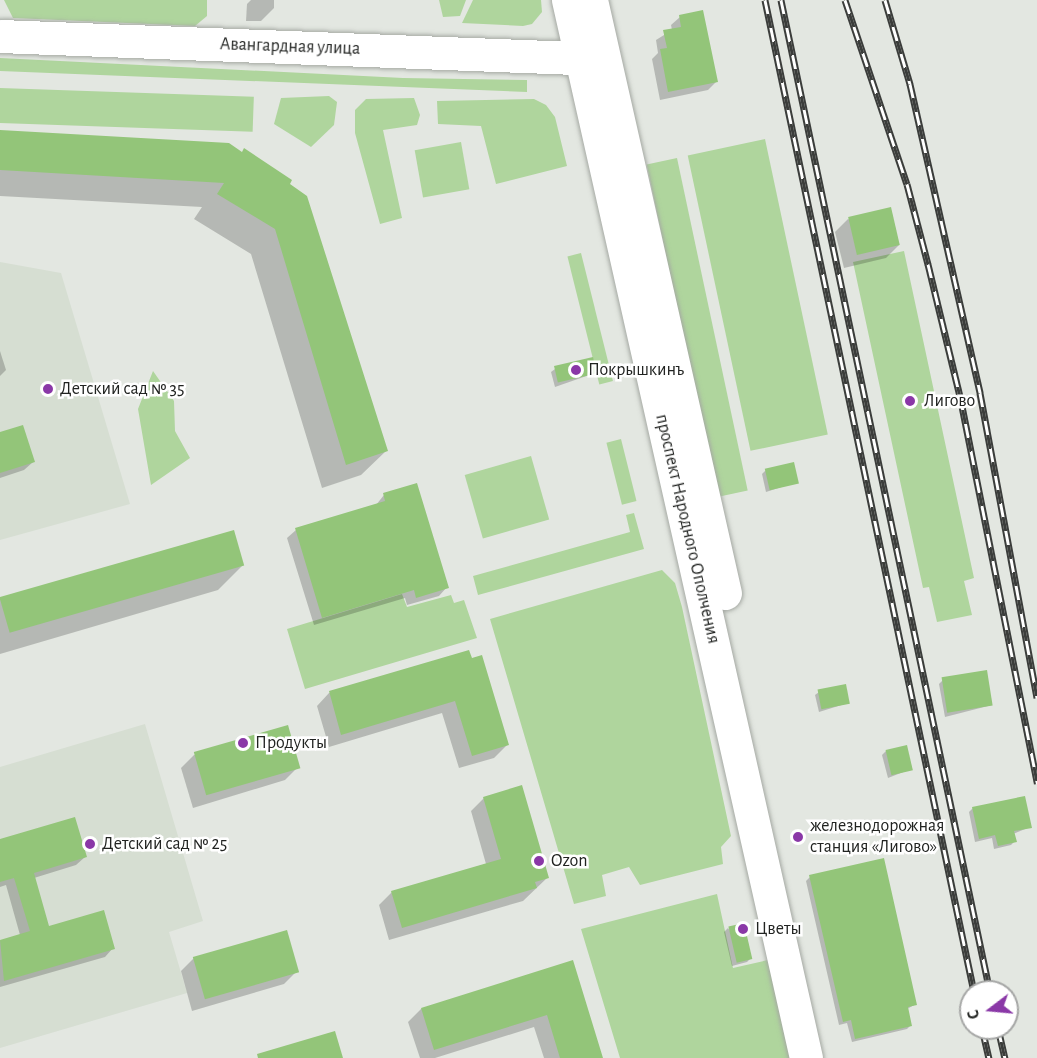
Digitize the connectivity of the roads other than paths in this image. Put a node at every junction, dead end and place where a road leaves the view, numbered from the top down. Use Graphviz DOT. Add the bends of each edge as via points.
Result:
graph roads {
  1 [pos="568,0"];
  2 [pos="591,0"];
  3 [pos="0,36"];
  4 [pos="592,59"];
  5 [pos="806,1058"];
  6 [pos="828,1058"];
  1 -- 4 [label="main road, проспект Народного Ополчения"];
  2 -- 4 [label="main road, проспект Народного Ополчения"];
  3 -- 4 [label="main road, Авангардная улица"];
  4 -- 5 [label="main road, проспект Народного Ополчения"];
  4 -- 6 [label="main road, проспект Народного Ополчения"];
}
